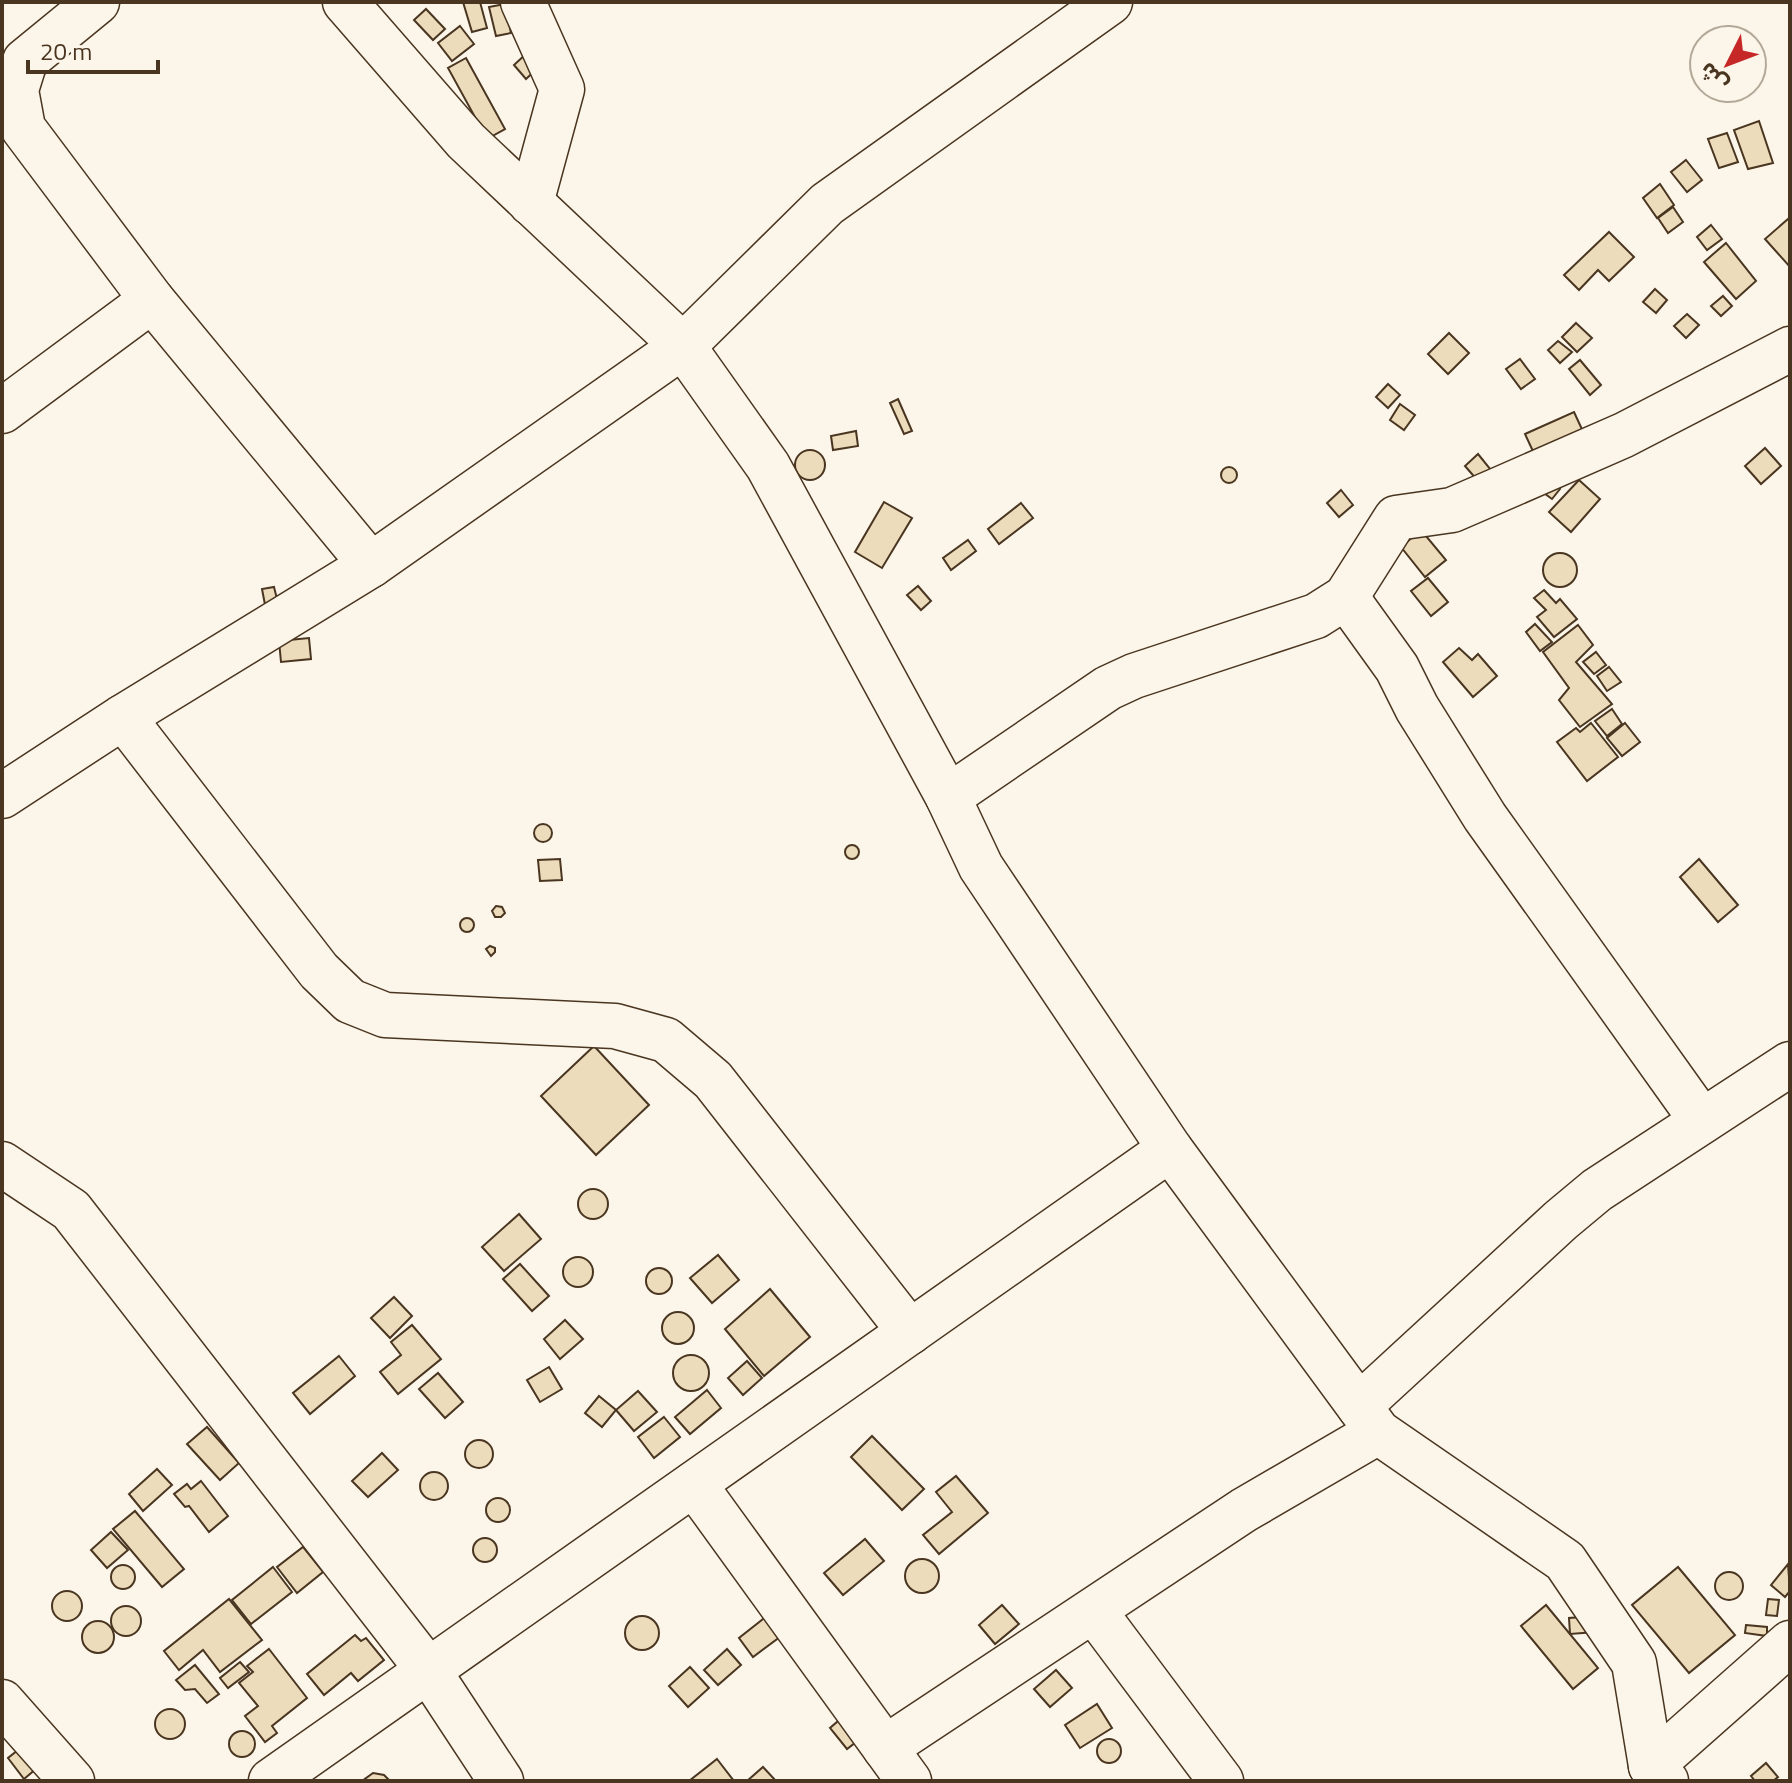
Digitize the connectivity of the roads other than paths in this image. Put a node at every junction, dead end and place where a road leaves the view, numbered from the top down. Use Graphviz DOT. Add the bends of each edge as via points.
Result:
graph roads {
  1 [pos="97,2"];
  2 [pos="345,2"];
  3 [pos="523,2"];
  4 [pos="1110,2"];
  5 [pos="531,203"];
  6 [pos="152,300"];
  7 [pos="683,346"];
  8 [pos="1790,349"];
  9 [pos="2,411"];
  10 [pos="371,565"];
  11 [pos="1346,597"];
  12 [pos="123,717"];
  13 [pos="2,796"];
  14 [pos="948,797"];
  15 [pos="1790,1064"];
  16 [pos="1702,1121"];
  17 [pos="1170,1149"];
  18 [pos="2,1164"];
  19 [pos="910,1332"];
  20 [pos="1368,1419"];
  21 [pos="694,1484"];
  22 [pos="1094,1611"];
  23 [pos="1790,1643"];
  24 [pos="428,1670"];
  25 [pos="2,1702"];
  26 [pos="897,1764"];
  27 [pos="1658,1774"];
  28 [pos="72,1781"];
  29 [pos="271,1781"];
  30 [pos="501,1781"];
  31 [pos="1221,1781"];
  1 -- 6 [label="street" via="25,61 16,90 18,103 23,128"];
  2 -- 5 [label="street" via="466,141"];
  3 -- 5 [label="street" via="562,89"];
  4 -- 7 [label="street" via="827,204"];
  5 -- 7 [label="street"];
  6 -- 9 [label="street"];
  6 -- 10 [label="street"];
  7 -- 10 [label="street"];
  7 -- 14 [label="street" via="768,466"];
  8 -- 11 [label="street" via="1624,435 1452,510 1396,518"];
  10 -- 12 [label="street"];
  11 -- 14 [label="street" via="1316,616 1108,688"];
  11 -- 16 [label="street" via="1397,668 1485,817"];
  12 -- 13 [label="street"];
  12 -- 19 [label="street" via="319,971 350,1001 385,1015 615,1026 666,1040 713,1080"];
  14 -- 17 [label="street" via="981,867"];
  15 -- 16 [label="street"];
  16 -- 20 [label="street" via="1573,1210"];
  17 -- 19 [label="street"];
  17 -- 20 [label="street"];
  18 -- 24 [label="street" via="71,1210"];
  19 -- 21 [label="street"];
  20 -- 22 [label="street"];
  20 -- 27 [label="street" via="1565,1561 1634,1663"];
  21 -- 24 [label="street"];
  21 -- 26 [label="street"];
  22 -- 26 [label="street"];
  22 -- 31 [label="street"];
  23 -- 27 [label="street"];
  24 -- 29 [label="street"];
  24 -- 30 [label="street"];
  25 -- 28 [label="street"];
}
